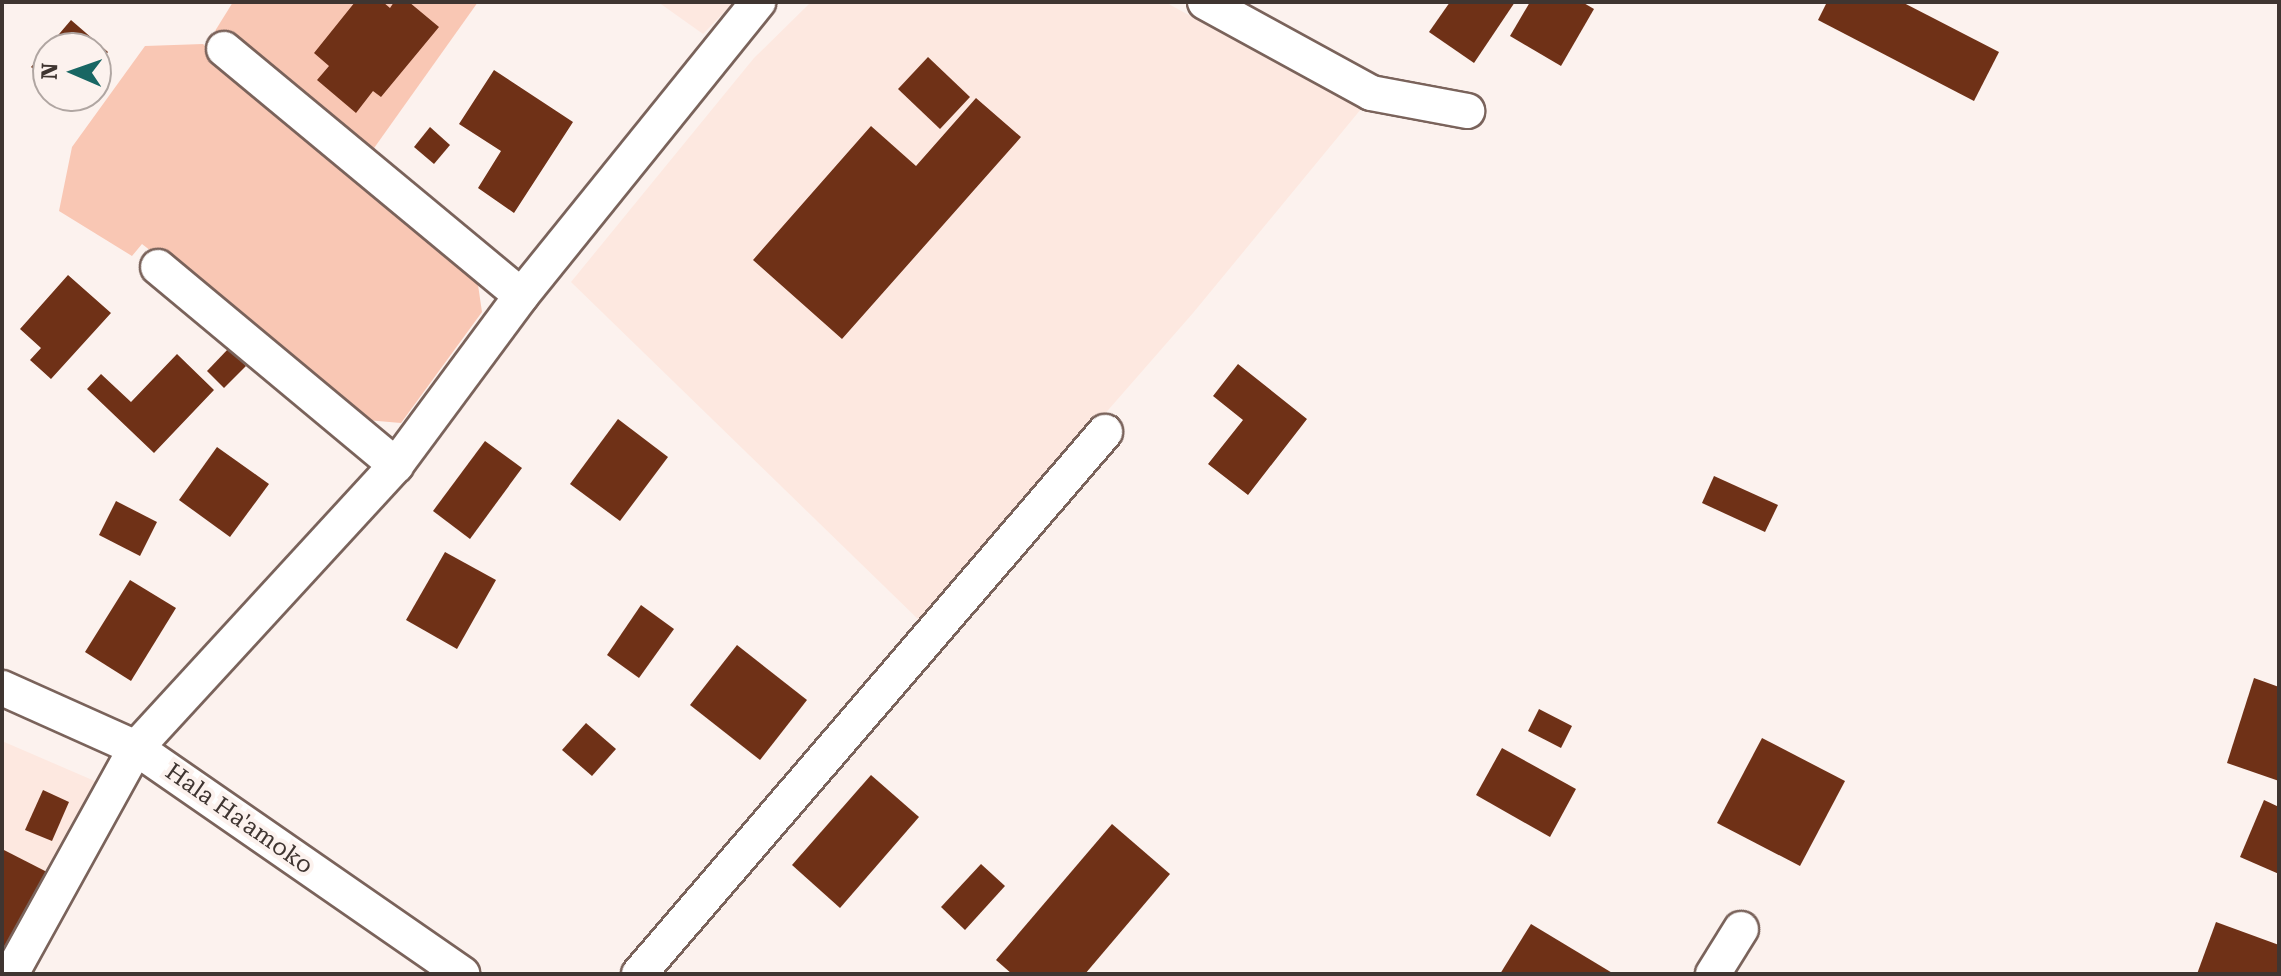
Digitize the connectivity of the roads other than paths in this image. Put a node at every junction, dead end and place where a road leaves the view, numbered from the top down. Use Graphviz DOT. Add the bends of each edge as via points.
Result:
graph roads {
  1 [pos="758,2"];
  2 [pos="1205,2"];
  3 [pos="224,49"];
  4 [pos="1467,111"];
  5 [pos="158,267"];
  6 [pos="521,296"];
  7 [pos="1105,432"];
  8 [pos="396,465"];
  9 [pos="2,688"];
  10 [pos="136,748"];
  11 [pos="1741,929"];
  12 [pos="11,974"];
  13 [pos="462,974"];
  14 [pos="639,974"];
  15 [pos="1713,974"];
  1 -- 6 [label="street"];
  2 -- 4 [label="street" via="1371,93"];
  3 -- 6 [label="street"];
  5 -- 8 [label="street"];
  6 -- 8 [label="street"];
  7 -- 14 [label="street"];
  8 -- 10 [label="street"];
  9 -- 10 [label="street, Hala Ha'amoko"];
  10 -- 12 [label="street"];
  10 -- 13 [label="street, Hala Ha'amoko"];
  11 -- 15 [label="street"];
}
